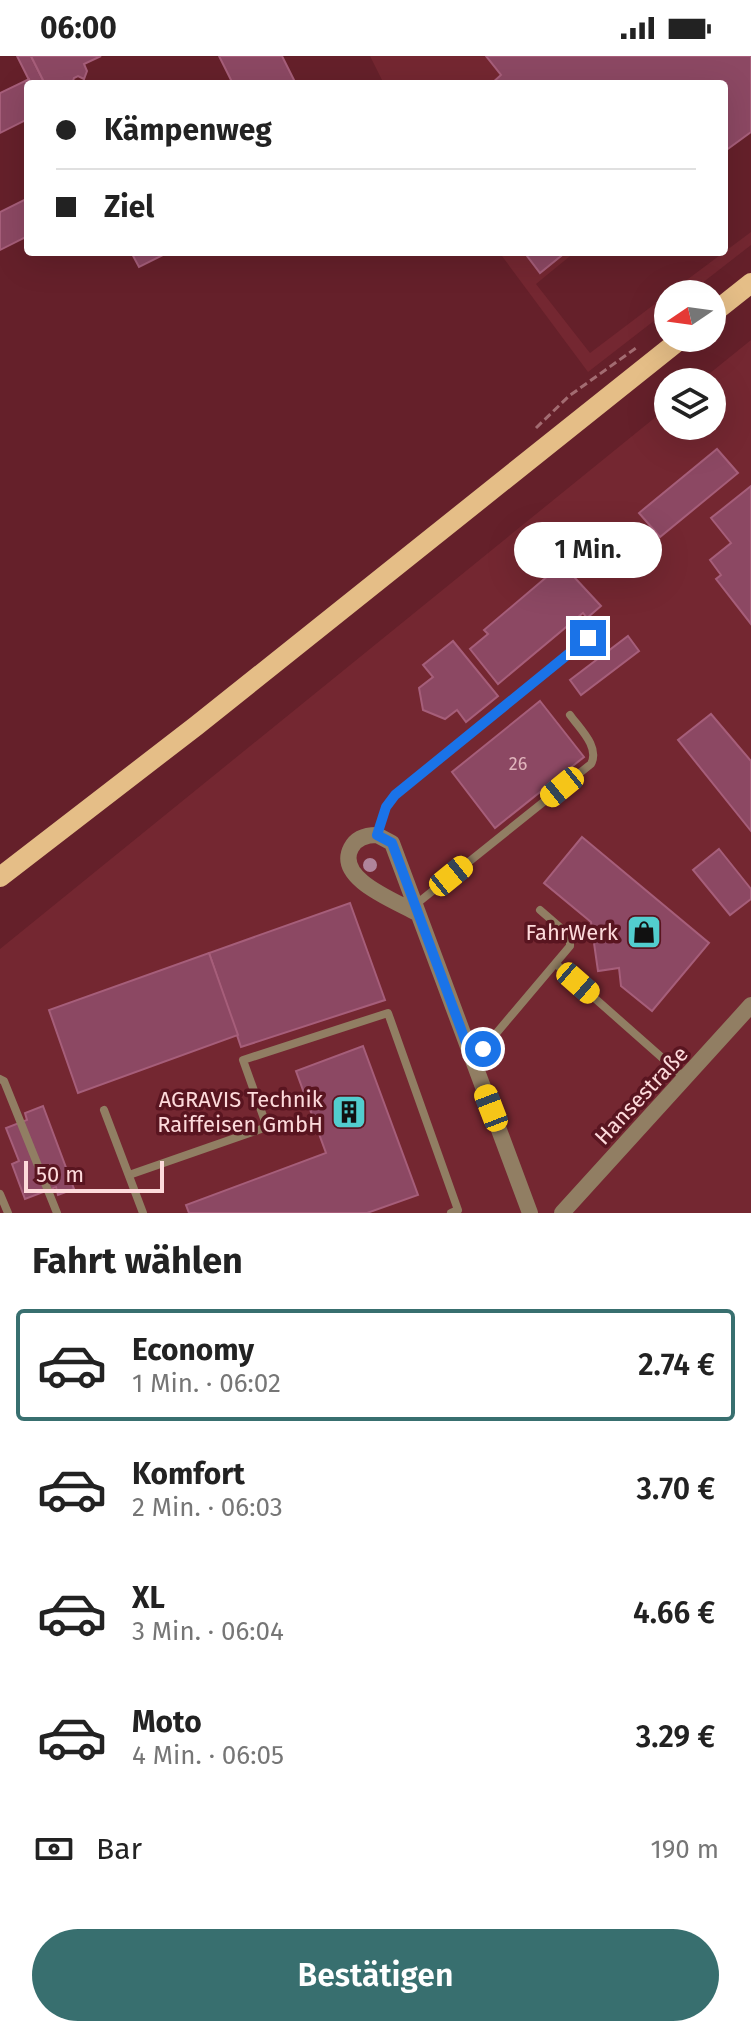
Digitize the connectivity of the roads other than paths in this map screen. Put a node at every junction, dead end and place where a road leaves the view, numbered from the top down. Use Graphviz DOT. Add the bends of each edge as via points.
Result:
graph roads {
  1 [pos="751,283"];
  2 [pos="726,303"];
  3 [pos="664,352"];
  4 [pos="588,638"];
  5 [pos="570,715"];
  6 [pos="377,835"];
  7 [pos="0,877"];
  8 [pos="416,909"];
  9 [pos="540,910"];
  10 [pos="556,964"];
  11 [pos="751,1005"];
  12 [pos="471,1056"];
  13 [pos="0,1079"];
  14 [pos="686,1079"];
  15 [pos="104,1110"];
  16 [pos="129,1175"];
  17 [pos="0,1194"];
  18 [pos="8,1213"];
  19 [pos="57,1213"];
  20 [pos="143,1213"];
  21 [pos="451,1213"];
  22 [pos="530,1213"];
  23 [pos="562,1213"];
  1 -- 2 [label="main road"];
  3 -- 7 [label="main road"];
  4 -- 6 [label="lane" via="395,795"];
  5 -- 8 [label="lane" via="594,748 591,764"];
  6 -- 8 [label="street" via="392,843"];
  6 -- 8 [label="street" via="360,838 351,848 351,872"];
  8 -- 12 [label="street"];
  9 -- 10 [label="lane" via="570,936 570,946"];
  10 -- 12 [label="lane" via="483,1049"];
  10 -- 14 [label="lane"];
  11 -- 14 [label="street, Hansestraße"];
  12 -- 22 [label="street"];
  13 -- 19 [label="lane"];
  14 -- 23 [label="street, Hansestraße"];
  15 -- 16 [label="lane"];
  16 -- 20 [label="lane"];
  16 -- 21 [label="lane" via="267,1127 243,1060 388,1013 458,1210"];
  17 -- 18 [label="lane"];
}
